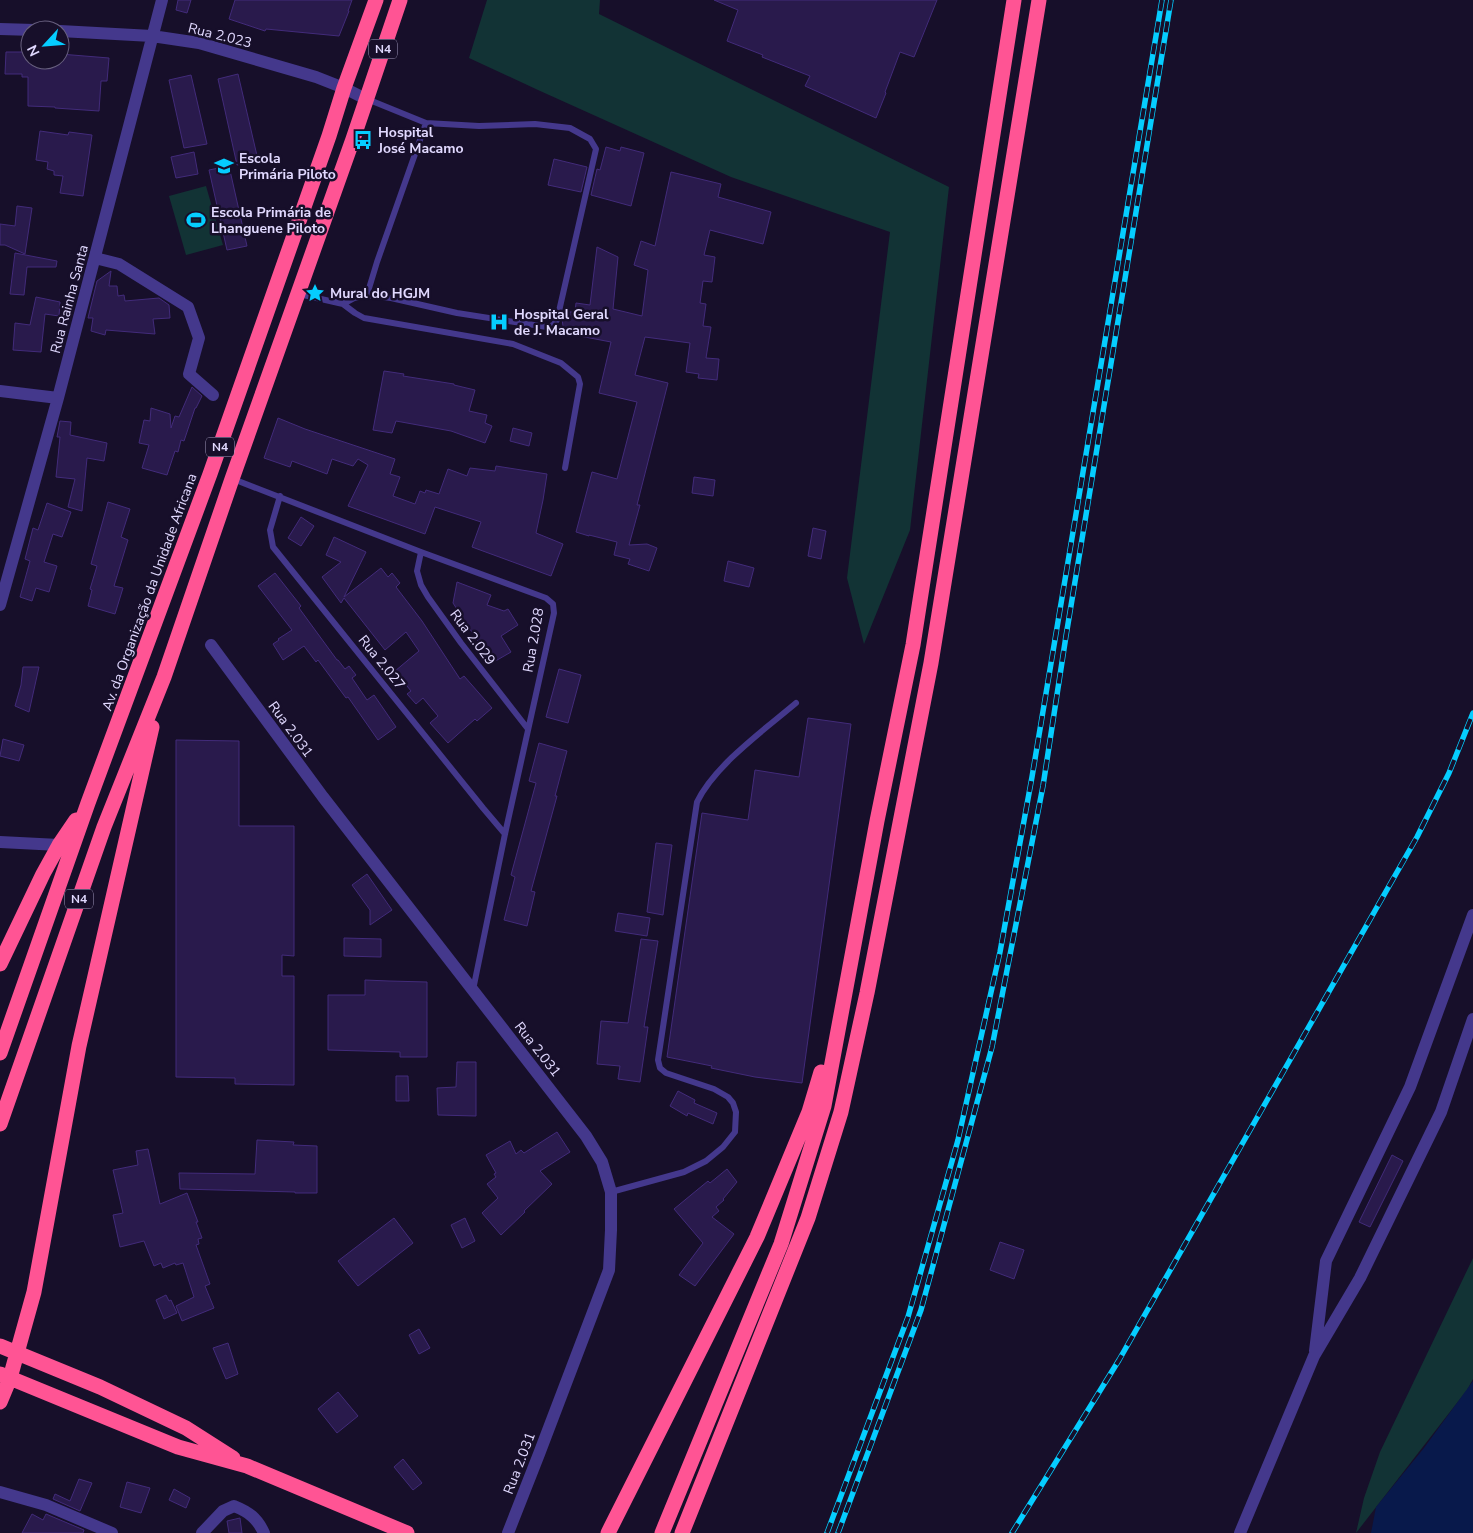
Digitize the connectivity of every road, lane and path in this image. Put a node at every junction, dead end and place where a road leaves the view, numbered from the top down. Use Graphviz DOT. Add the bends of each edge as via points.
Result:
graph roads {
  1 [pos="162,0"];
  2 [pos="376,0"];
  3 [pos="400,0"];
  4 [pos="1014,0"];
  5 [pos="1038,0"];
  6 [pos="0,29"];
  7 [pos="20,30"];
  8 [pos="70,32"];
  9 [pos="152,36"];
  10 [pos="344,88"];
  11 [pos="366,99"];
  12 [pos="426,123"];
  13 [pos="95,258"];
  14 [pos="298,294"];
  15 [pos="368,295"];
  16 [pos="344,304"];
  17 [pos="0,391"];
  18 [pos="213,395"];
  19 [pos="58,398"];
  20 [pos="565,468"];
  21 [pos="232,478"];
  22 [pos="280,496"];
  23 [pos="421,552"];
  24 [pos="0,605"];
  25 [pos="211,646"];
  26 [pos="164,677"];
  27 [pos="796,703"];
  28 [pos="528,728"];
  29 [pos="88,803"];
  30 [pos="505,834"];
  31 [pos="0,842"];
  32 [pos="59,845"];
  33 [pos="1473,915"];
  34 [pos="0,964"];
  35 [pos="473,990"];
  36 [pos="845,992"];
  37 [pos="1473,1019"];
  38 [pos="0,1053"];
  39 [pos="0,1124"];
  40 [pos="611,1192"];
  41 [pos="0,1346"];
  42 [pos="17,1353"];
  43 [pos="1314,1356"];
  44 [pos="5,1376"];
  45 [pos="0,1402"];
  46 [pos="247,1466"];
  47 [pos="0,1492"];
  48 [pos="112,1533"];
  49 [pos="202,1533"];
  50 [pos="264,1533"];
  51 [pos="407,1533"];
  52 [pos="508,1533"];
  53 [pos="608,1533"];
  54 [pos="662,1533"];
  55 [pos="682,1533"];
  56 [pos="1240,1533"];
  1 -- 9 [label="street, Rua Rainha Santa"];
  2 -- 10 [label="highway, Av. da Organização da Unidade Africana / N4"];
  3 -- 11 [label="highway, N4"];
  4 -- 36 [label="highway" via="913,645"];
  5 -- 55 [label="highway" via="931,663 841,1112 808,1218"];
  6 -- 7 [label="street"];
  8 -- 9 [label="street, Rua 2.023"];
  9 -- 10 [label="street, Rua 2.023" via="199,43"];
  9 -- 13 [label="street, Rua Rainha Santa"];
  10 -- 11 [label="street, Rua 2.023"];
  10 -- 29 [label="highway, Av. da Organização da Unidade Africana / N4" via="210,474"];
  11 -- 12 [label="lane"];
  11 -- 14 [label="highway, N4"];
  12 -- 15 [label="lane"];
  12 -- 15 [label="lane" via="480,126 535,124 570,128 590,139 596,148 558,320 547,327"];
  13 -- 18 [label="street" via="119,264 188,307 199,338 189,374"];
  13 -- 19 [label="street, Rua Rainha Santa"];
  14 -- 16 [label="lane"];
  14 -- 21 [label="highway, N4"];
  15 -- 16 [label="lane"];
  16 -- 20 [label="lane" via="364,318 513,344 561,363 574,372 580,384"];
  17 -- 19 [label="street"];
  19 -- 24 [label="street, Rua Rainha Santa"];
  21 -- 22 [label="lane, Rua 2.028"];
  21 -- 26 [label="highway, N4"];
  22 -- 23 [label="lane, Rua 2.028"];
  22 -- 30 [label="lane, Rua 2.027" via="270,530 273,547"];
  23 -- 28 [label="lane, Rua 2.029" via="417,571 428,597"];
  23 -- 28 [label="lane, Rua 2.028" via="546,598 553,604 554,613"];
  25 -- 35 [label="street, Rua 2.031"];
  26 -- 39 [label="highway, N4" via="104,827"];
  26 -- 42 [label="highway" via="79,1046 34,1292"];
  27 -- 40 [label="lane" via="733,757 707,785 697,802 658,1060 666,1073 728,1097 736,1112 735,1132 724,1147 684,1172"];
  28 -- 30 [label="lane, Rua 2.028"];
  29 -- 32 [label="highway"];
  29 -- 38 [label="highway, Av. da Organização da Unidade Africana / N4"];
  30 -- 35 [label="lane, Rua 2.028"];
  31 -- 32 [label="street"];
  32 -- 34 [label="highway"];
  33 -- 43 [label="street" via="1410,1087 1326,1262"];
  35 -- 40 [label="street, Rua 2.031" via="586,1136 602,1162"];
  36 -- 53 [label="highway" via="809,1112 757,1237"];
  36 -- 54 [label="highway" via="824,1106 781,1244"];
  37 -- 43 [label="street" via="1441,1112 1360,1278"];
  40 -- 52 [label="street, Rua 2.031" via="608,1270"];
  41 -- 42 [label="highway"];
  42 -- 44 [label="highway"];
  42 -- 46 [label="highway" via="186,1428"];
  43 -- 56 [label="street"];
  44 -- 45 [label="highway"];
  44 -- 46 [label="highway" via="178,1447"];
  46 -- 51 [label="highway"];
  47 -- 48 [label="street" via="46,1505"];
  49 -- 50 [label="street" via="223,1512 234,1506 256,1519"];
}
